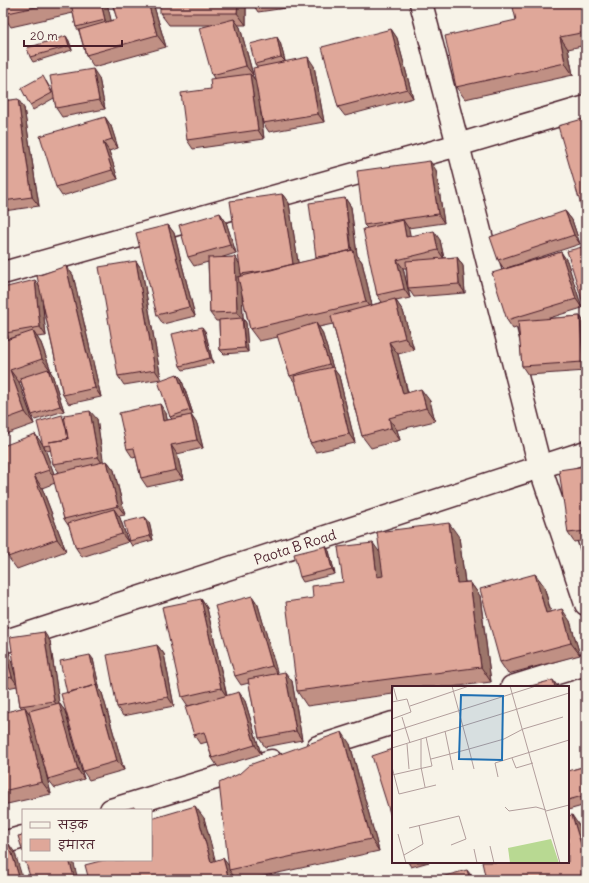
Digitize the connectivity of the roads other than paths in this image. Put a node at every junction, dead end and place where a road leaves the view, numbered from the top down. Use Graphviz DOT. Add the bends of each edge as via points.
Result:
graph roads {
  1 [pos="421,3"];
  2 [pos="586,107"];
  3 [pos="458,145"];
  4 [pos="3,272"];
  5 [pos="586,452"];
  6 [pos="540,468"];
  7 [pos="586,604"];
  8 [pos="3,642"];
  9 [pos="586,664"];
  10 [pos="515,686"];
  11 [pos="392,724"];
  12 [pos="114,809"];
  13 [pos="22,837"];
  14 [pos="3,843"];
  1 -- 3 [label="street"];
  2 -- 3 [label="street"];
  3 -- 4 [label="street"];
  3 -- 6 [label="street"];
  5 -- 6 [label="street, Paota B Road"];
  6 -- 7 [label="street"];
  6 -- 8 [label="street, Paota B Road"];
  9 -- 10 [label="street"];
  11 -- 12 [label="street"];
  13 -- 14 [label="street"];
}
